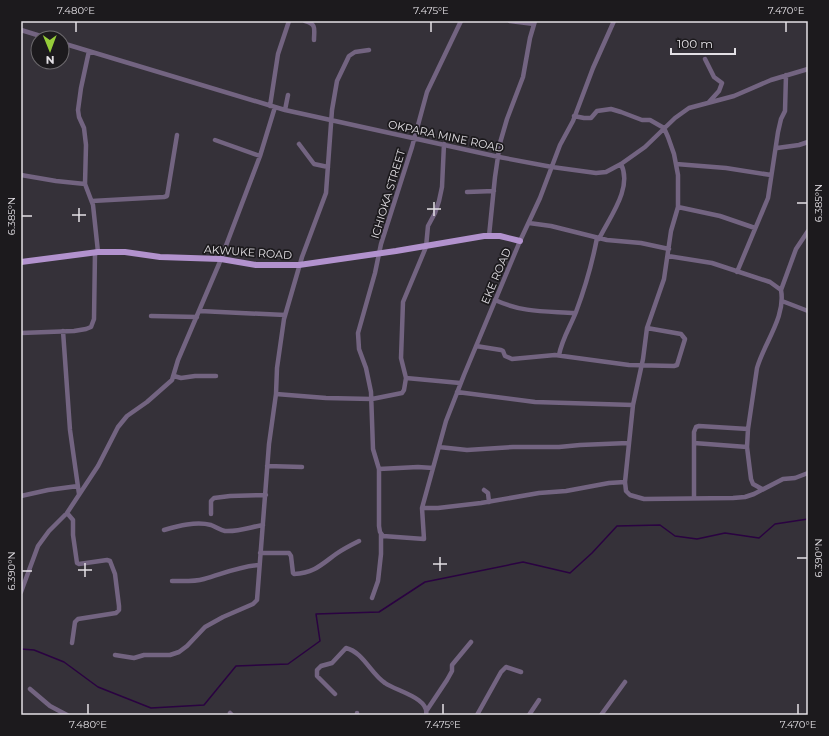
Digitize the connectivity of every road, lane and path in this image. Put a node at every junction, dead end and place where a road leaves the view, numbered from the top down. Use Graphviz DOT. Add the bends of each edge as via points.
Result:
graph roads {
  1 [pos="289,21"];
  2 [pos="305,21"];
  3 [pos="460,21"];
  4 [pos="510,21"];
  5 [pos="614,21"];
  6 [pos="535,22"];
  7 [pos="314,40"];
  8 [pos="70,45"];
  9 [pos="369,50"];
  10 [pos="89,51"];
  11 [pos="704,59"];
  12 [pos="808,69"];
  13 [pos="786,75"];
  14 [pos="288,95"];
  15 [pos="709,102"];
  16 [pos="273,107"];
  17 [pos="285,110"];
  18 [pos="574,116"];
  19 [pos="332,121"];
  20 [pos="664,128"];
  21 [pos="177,134"];
  22 [pos="414,139"];
  23 [pos="215,140"];
  24 [pos="808,142"];
  25 [pos="299,144"];
  26 [pos="444,144"];
  27 [pos="777,148"];
  28 [pos="260,156"];
  29 [pos="498,157"];
  30 [pos="621,164"];
  31 [pos="676,164"];
  32 [pos="328,167"];
  33 [pos="552,167"];
  34 [pos="771,175"];
  35 [pos="21,176"];
  36 [pos="85,184"];
  37 [pos="494,191"];
  38 [pos="467,192"];
  39 [pos="92,201"];
  40 [pos="678,207"];
  41 [pos="529,223"];
  42 [pos="755,228"];
  43 [pos="808,231"];
  44 [pos="489,236"];
  45 [pos="598,239"];
  46 [pos="520,241"];
  47 [pos="426,246"];
  48 [pos="669,249"];
  49 [pos="97,252"];
  50 [pos="379,254"];
  51 [pos="668,256"];
  52 [pos="221,259"];
  53 [pos="21,262"];
  54 [pos="299,265"];
  55 [pos="737,272"];
  56 [pos="781,290"];
  57 [pos="495,300"];
  58 [pos="782,301"];
  59 [pos="200,311"];
  60 [pos="808,311"];
  61 [pos="575,314"];
  62 [pos="285,315"];
  63 [pos="151,316"];
  64 [pos="196,317"];
  65 [pos="647,328"];
  66 [pos="63,331"];
  67 [pos="21,333"];
  68 [pos="476,346"];
  69 [pos="559,355"];
  70 [pos="642,365"];
  71 [pos="174,376"];
  72 [pos="216,376"];
  73 [pos="406,378"];
  74 [pos="460,383"];
  75 [pos="457,392"];
  76 [pos="276,394"];
  77 [pos="372,399"];
  78 [pos="633,405"];
  79 [pos="748,429"];
  80 [pos="628,443"];
  81 [pos="694,443"];
  82 [pos="439,447"];
  83 [pos="747,447"];
  84 [pos="267,466"];
  85 [pos="302,468"];
  86 [pos="433,468"];
  87 [pos="378,469"];
  88 [pos="808,473"];
  89 [pos="625,482"];
  90 [pos="77,486"];
  91 [pos="83,487"];
  92 [pos="484,490"];
  93 [pos="762,490"];
  94 [pos="79,494"];
  95 [pos="266,494"];
  96 [pos="21,495"];
  97 [pos="694,498"];
  98 [pos="489,502"];
  99 [pos="422,508"];
  100 [pos="67,513"];
  101 [pos="210,514"];
  102 [pos="263,525"];
  103 [pos="164,530"];
  104 [pos="381,534"];
  105 [pos="359,541"];
  106 [pos="260,553"];
  107 [pos="259,565"];
  108 [pos="172,582"];
  109 [pos="21,592"];
  110 [pos="372,598"];
  111 [pos="471,642"];
  112 [pos="72,643"];
  113 [pos="115,655"];
  114 [pos="521,672"];
  115 [pos="625,682"];
  116 [pos="30,689"];
  117 [pos="335,694"];
  118 [pos="539,700"];
  119 [pos="426,713"];
  120 [pos="67,715"];
  121 [pos="477,715"];
  122 [pos="529,715"];
  123 [pos="602,715"];
  1 -- 16 [label="street" via="278,54"];
  2 -- 7 [label="street" via="314,25"];
  3 -- 22 [label="street, ICHIOKA STREET" via="427,92"];
  4 -- 6 [label="street"];
  5 -- 18 [label="street, EKE ROAD" via="592,68"];
  6 -- 29 [label="street" via="523,77 507,119"];
  8 -- 10 [label="street, OKPARA MINE ROAD"];
  9 -- 19 [label="street" via="355,52 349,56 334,92"];
  10 -- 16 [label="street, OKPARA MINE ROAD"];
  10 -- 36 [label="street" via="78,110 86,145"];
  11 -- 15 [label="street" via="714,77 722,83 719,91"];
  12 -- 13 [label="street, OKPARA MINE ROAD"];
  13 -- 15 [label="street, OKPARA MINE ROAD" via="734,96"];
  13 -- 27 [label="street" via="786,107 780,123"];
  14 -- 17 [label="street"];
  15 -- 20 [label="street, OKPARA MINE ROAD" via="687,110"];
  16 -- 17 [label="street, OKPARA MINE ROAD"];
  16 -- 28 [label="street"];
  17 -- 19 [label="street, OKPARA MINE ROAD"];
  18 -- 20 [label="street" via="591,118 597,111 611,109 642,120 650,120"];
  18 -- 33 [label="street, EKE ROAD"];
  19 -- 22 [label="street, OKPARA MINE ROAD"];
  19 -- 32 [label="street"];
  20 -- 30 [label="street, OKPARA MINE ROAD" via="645,147"];
  20 -- 31 [label="street"];
  21 -- 39 [label="street" via="167,196"];
  22 -- 26 [label="street, OKPARA MINE ROAD"];
  22 -- 50 [label="street, ICHIOKA STREET"];
  23 -- 28 [label="street"];
  24 -- 27 [label="street"];
  25 -- 32 [label="street" via="314,164"];
  26 -- 29 [label="street, OKPARA MINE ROAD"];
  26 -- 47 [label="street" via="441,191 428,226"];
  27 -- 34 [label="street"];
  28 -- 52 [label="street"];
  29 -- 33 [label="street, OKPARA MINE ROAD"];
  29 -- 37 [label="street"];
  30 -- 33 [label="street, OKPARA MINE ROAD" via="599,173"];
  30 -- 45 [label="street" via="625,175 622,190 614,214"];
  31 -- 34 [label="street"];
  31 -- 40 [label="street"];
  32 -- 54 [label="street" via="326,192"];
  33 -- 41 [label="street, EKE ROAD"];
  34 -- 42 [label="street" via="768,198"];
  35 -- 36 [label="street"];
  36 -- 39 [label="street"];
  37 -- 38 [label="street"];
  37 -- 44 [label="street"];
  39 -- 49 [label="street"];
  40 -- 42 [label="street" via="720,216"];
  40 -- 48 [label="street"];
  41 -- 45 [label="street" via="551,226"];
  41 -- 46 [label="street, EKE ROAD"];
  42 -- 55 [label="street"];
  43 -- 56 [label="street" via="796,250"];
  44 -- 46 [label="main road, AKWUKE ROAD"];
  44 -- 47 [label="main road, AKWUKE ROAD"];
  45 -- 48 [label="street" via="641,243"];
  45 -- 61 [label="street" via="586,285"];
  46 -- 57 [label="street, EKE ROAD"];
  47 -- 50 [label="main road, AKWUKE ROAD"];
  47 -- 73 [label="street" via="403,302 401,358"];
  48 -- 51 [label="street"];
  49 -- 52 [label="main road, AKWUKE ROAD"];
  49 -- 53 [label="main road, AKWUKE ROAD"];
  49 -- 66 [label="street" via="93,324 86,329"];
  50 -- 54 [label="main road, AKWUKE ROAD"];
  50 -- 77 [label="street, ICHIOKA STREET" via="358,333 359,349"];
  51 -- 55 [label="street" via="712,263"];
  51 -- 65 [label="street" via="662,285"];
  52 -- 54 [label="main road, AKWUKE ROAD" via="251,264"];
  52 -- 59 [label="street"];
  54 -- 62 [label="street"];
  55 -- 56 [label="street" via="770,282"];
  56 -- 58 [label="street"];
  57 -- 61 [label="street" via="517,308"];
  57 -- 68 [label="street, EKE ROAD"];
  58 -- 60 [label="street"];
  58 -- 79 [label="street" via="757,368"];
  59 -- 62 [label="street"];
  59 -- 64 [label="street"];
  61 -- 69 [label="street" via="565,334"];
  62 -- 76 [label="street"];
  63 -- 64 [label="street"];
  64 -- 71 [label="street"];
  65 -- 70 [label="street"];
  65 -- 70 [label="street" via="681,334 685,339 677,365"];
  66 -- 67 [label="street"];
  66 -- 90 [label="street"];
  68 -- 69 [label="street" via="503,350 505,356 510,359"];
  68 -- 74 [label="street, EKE ROAD"];
  69 -- 70 [label="street"];
  70 -- 78 [label="street"];
  71 -- 72 [label="street"];
  71 -- 91 [label="street" via="166,386 122,421 98,466"];
  73 -- 74 [label="street"];
  73 -- 77 [label="street" via="402,393"];
  74 -- 75 [label="street, EKE ROAD"];
  75 -- 78 [label="street" via="535,402"];
  75 -- 82 [label="street, EKE ROAD"];
  76 -- 77 [label="street"];
  76 -- 84 [label="street"];
  77 -- 87 [label="street, ICHIOKA STREET" via="373,449"];
  78 -- 80 [label="street"];
  79 -- 81 [label="street" via="697,426"];
  79 -- 83 [label="street"];
  80 -- 82 [label="street" via="467,450"];
  80 -- 89 [label="street"];
  81 -- 83 [label="street"];
  81 -- 97 [label="street"];
  82 -- 86 [label="street, EKE ROAD"];
  83 -- 93 [label="street" via="752,481"];
  84 -- 85 [label="street"];
  84 -- 95 [label="street"];
  86 -- 87 [label="street"];
  86 -- 99 [label="street, EKE ROAD"];
  87 -- 104 [label="street, ICHIOKA STREET"];
  88 -- 93 [label="street" via="783,479"];
  89 -- 97 [label="street" via="627,493 637,498"];
  89 -- 98 [label="street"];
  90 -- 91 [label="street"];
  90 -- 94 [label="street"];
  90 -- 96 [label="street"];
  91 -- 94 [label="street"];
  92 -- 98 [label="street" via="488,493"];
  93 -- 97 [label="street" via="745,497"];
  94 -- 100 [label="street"];
  95 -- 101 [label="street" via="214,498"];
  95 -- 102 [label="street"];
  98 -- 99 [label="street"];
  99 -- 104 [label="street, EKE ROAD" via="424,539"];
  100 -- 109 [label="street" via="38,546"];
  100 -- 112 [label="street" via="73,520 78,563 110,561 115,574 119,606 116,613 78,619 75,622"];
  102 -- 103 [label="street" via="230,531 210,525 193,524"];
  102 -- 106 [label="street"];
  104 -- 110 [label="street, ICHIOKA STREET" via="378,581"];
  105 -- 106 [label="street" via="310,572 302,574 293,573 291,556 288,553"];
  106 -- 107 [label="street"];
  107 -- 108 [label="street" via="228,570 204,579"];
  107 -- 113 [label="street" via="257,600 205,627 179,652 134,658"];
  111 -- 119 [label="street" via="452,666 452,671"];
  114 -- 121 [label="street" via="506,667"];
  115 -- 123 [label="street"];
  116 -- 120 [label="street" via="50,706"];
  117 -- 119 [label="street" via="317,676 317,670 320,666 332,663 346,648 358,655 385,684 421,702"];
  118 -- 122 [label="street"];
}
